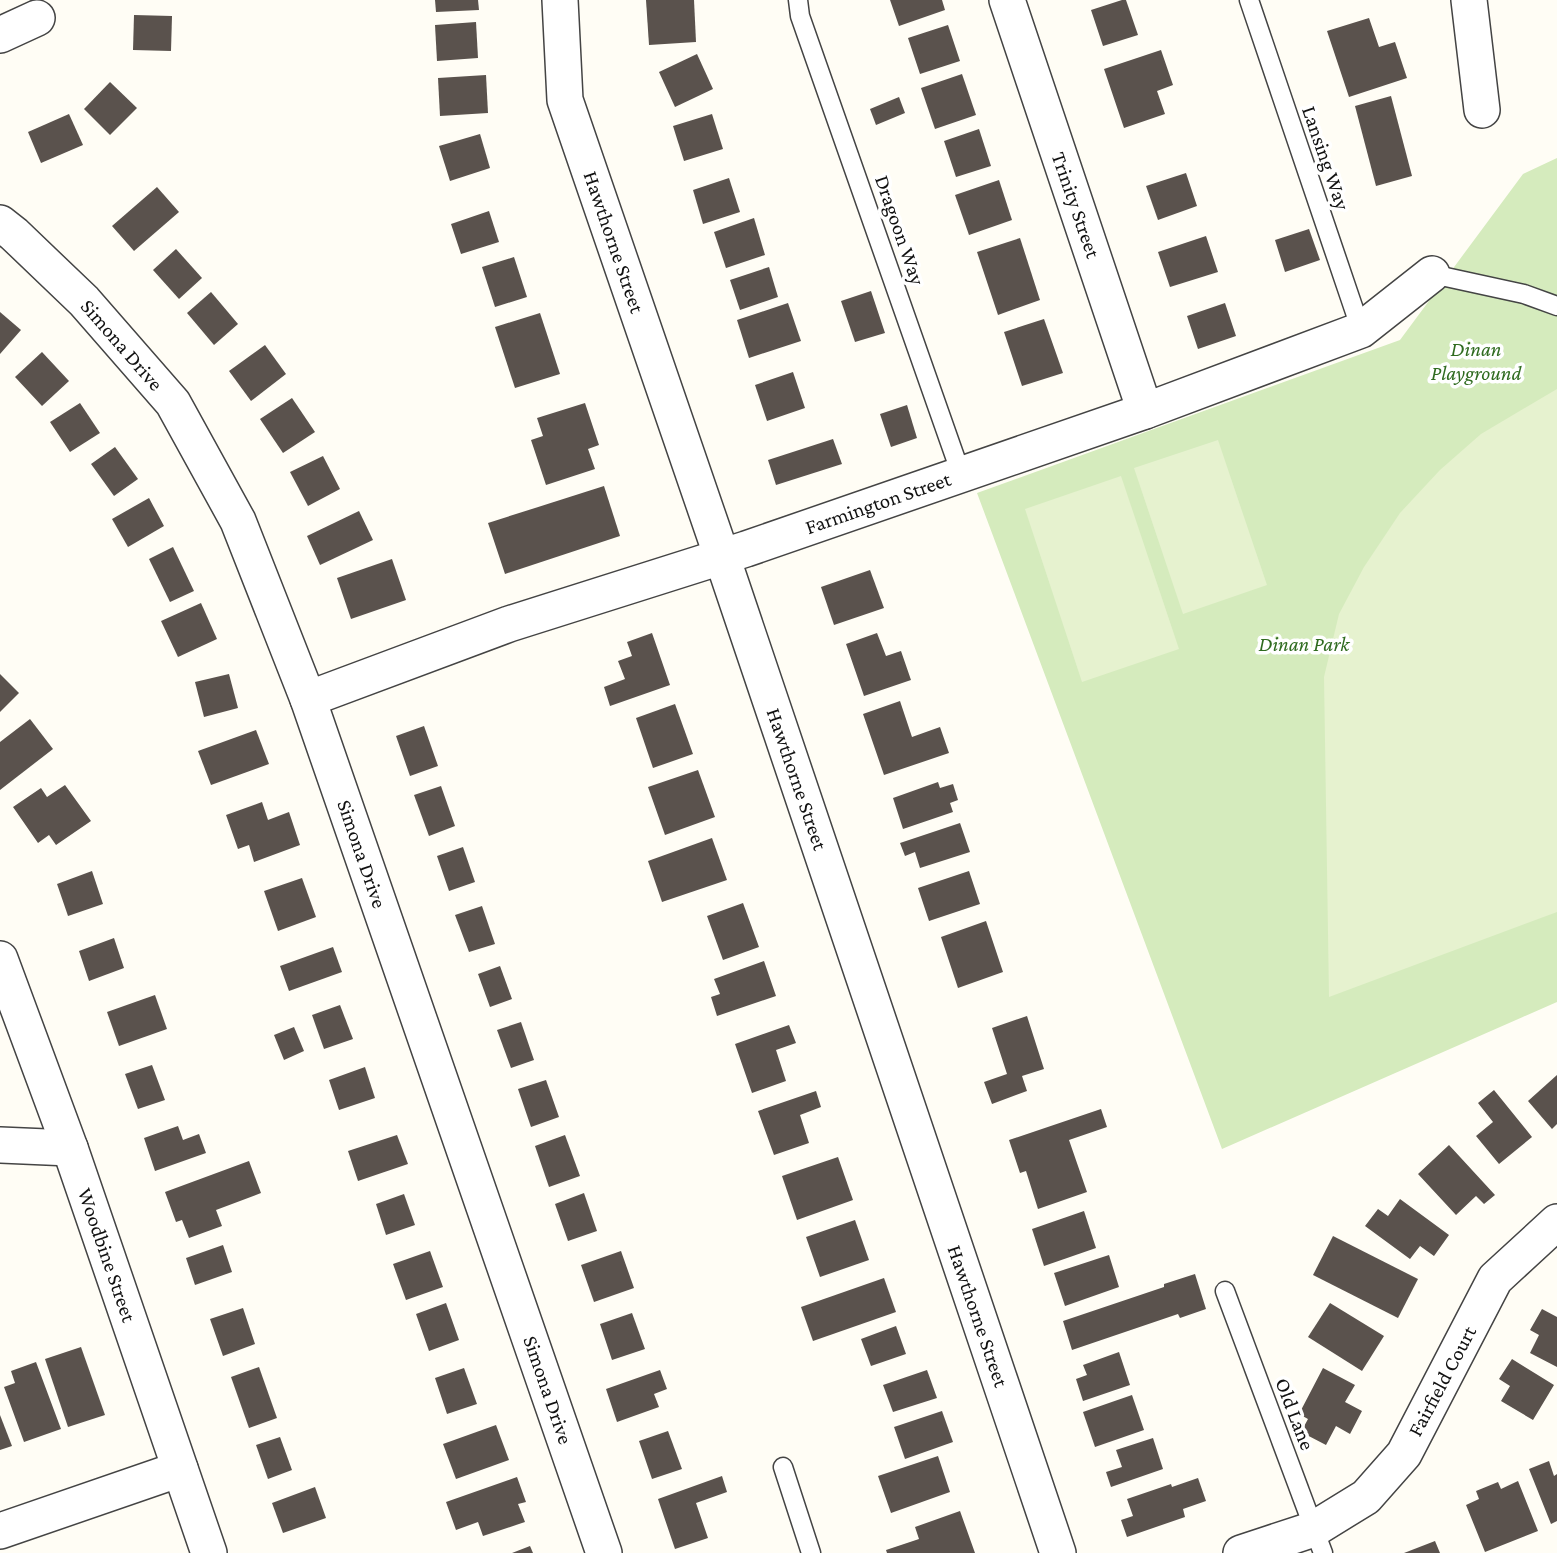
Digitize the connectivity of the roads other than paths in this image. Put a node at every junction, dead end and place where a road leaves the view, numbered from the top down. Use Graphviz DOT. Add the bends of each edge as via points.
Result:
graph roads {
  1 [pos="560,0"];
  2 [pos="798,0"];
  3 [pos="1007,0"];
  4 [pos="1249,0"];
  5 [pos="1469,0"];
  6 [pos="37,19"];
  7 [pos="0,35"];
  8 [pos="1482,110"];
  9 [pos="0,223"];
  10 [pos="1432,274"];
  11 [pos="1557,306"];
  12 [pos="1361,330"];
  13 [pos="1145,411"];
  14 [pos="961,474"];
  15 [pos="722,557"];
  16 [pos="308,699"];
  17 [pos="0,959"];
  18 [pos="0,1145"];
  19 [pos="70,1148"];
  20 [pos="1557,1222"];
  21 [pos="1225,1291"];
  22 [pos="783,1467"];
  23 [pos="180,1469"];
  24 [pos="0,1531"];
  25 [pos="1318,1541"];
  26 [pos="209,1553"];
  27 [pos="604,1553"];
  28 [pos="811,1553"];
  29 [pos="1058,1553"];
  30 [pos="1241,1553"];
  1 -- 15 [label="street, Hawthorne Street" via="565,100"];
  2 -- 14 [label="lane, Dragoon Way"];
  3 -- 13 [label="street, Trinity Street"];
  4 -- 12 [label="lane, Lansing Way"];
  5 -- 8 [label="street"];
  6 -- 7 [label="street"];
  9 -- 16 [label="street, Simona Drive" via="84,300 173,403 238,522"];
  10 -- 11 [label="lane" via="1524,293"];
  10 -- 12 [label="street, Farmington Street"];
  12 -- 13 [label="street, Farmington Street"];
  13 -- 14 [label="street, Farmington Street"];
  14 -- 15 [label="street, Farmington Street"];
  15 -- 16 [label="street, Farmington Street" via="509,624"];
  15 -- 29 [label="street, Hawthorne Street"];
  16 -- 27 [label="street, Simona Drive"];
  17 -- 19 [label="street, Woodbine Street"];
  18 -- 19 [label="street"];
  19 -- 23 [label="street, Woodbine Street"];
  20 -- 25 [label="street, Fairfield Court" via="1495,1279 1404,1454"];
  21 -- 25 [label="lane, Old Lane"];
  22 -- 28 [label="lane"];
  23 -- 24 [label="street"];
  23 -- 26 [label="street, Woodbine Street"];
  25 -- 30 [label="street, Fairfield Court"];
}
